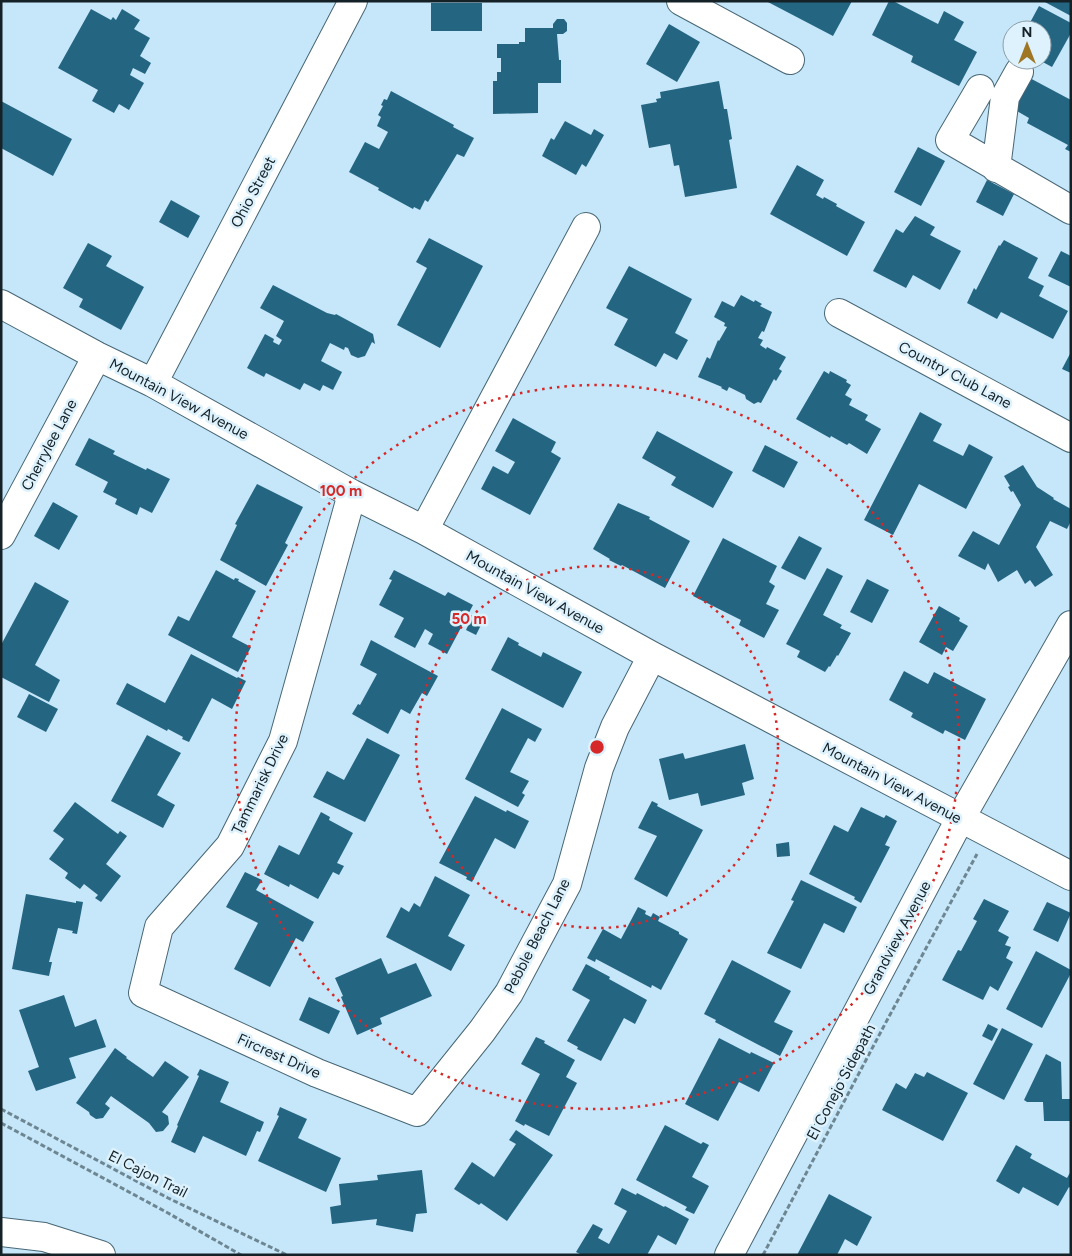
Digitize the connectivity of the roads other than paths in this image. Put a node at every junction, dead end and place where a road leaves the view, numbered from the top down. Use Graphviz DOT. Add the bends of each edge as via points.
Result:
graph roads {
  1 [pos="353,1"];
  2 [pos="681,1"];
  3 [pos="790,60"];
  4 [pos="1019,72"];
  5 [pos="980,89"];
  6 [pos="996,168"];
  7 [pos="1071,210"];
  8 [pos="586,227"];
  9 [pos="1,304"];
  10 [pos="839,313"];
  11 [pos="96,356"];
  12 [pos="153,383"];
  13 [pos="1071,438"];
  14 [pos="352,494"];
  15 [pos="424,530"];
  16 [pos="1,535"];
  17 [pos="1071,624"];
  18 [pos="652,656"];
  19 [pos="960,820"];
  20 [pos="1071,876"];
  21 [pos="143,993"];
  22 [pos="417,1112"];
  23 [pos="1,1232"];
  24 [pos="101,1255"];
  25 [pos="729,1255"];
  1 -- 12 [label="street, Ohio Street"];
  2 -- 3 [label="street"];
  4 -- 6 [label="street" via="1005,96"];
  5 -- 6 [label="street" via="950,140"];
  6 -- 7 [label="street"];
  8 -- 15 [label="street"];
  9 -- 11 [label="street, Mountain View Avenue"];
  10 -- 13 [label="street, Country Club Lane"];
  11 -- 12 [label="street, Mountain View Avenue"];
  11 -- 16 [label="street, Cherrylee Lane"];
  12 -- 14 [label="street, Mountain View Avenue"];
  14 -- 15 [label="street, Mountain View Avenue"];
  14 -- 21 [label="street, Tammarisk Drive" via="283,741 230,846 159,927"];
  15 -- 18 [label="street, Mountain View Avenue"];
  17 -- 19 [label="street, Grandview Avenue"];
  18 -- 19 [label="street, Mountain View Avenue"];
  18 -- 22 [label="street, Pebble Beach Lane" via="615,727 567,884 509,993"];
  19 -- 20 [label="street, Mountain View Avenue"];
  19 -- 25 [label="street, Grandview Avenue"];
  21 -- 22 [label="street, Fircrest Drive" via="317,1074"];
  23 -- 24 [label="street" via="44,1237"];
}
